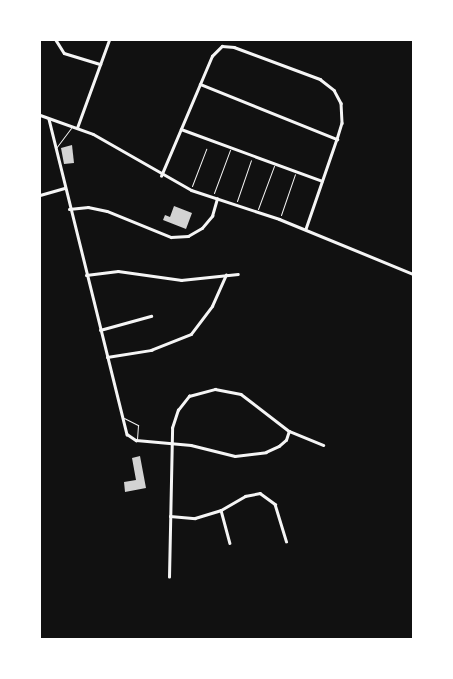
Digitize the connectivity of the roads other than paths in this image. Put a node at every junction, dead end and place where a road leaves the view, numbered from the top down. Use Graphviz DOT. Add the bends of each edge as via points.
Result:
graph roads {
  1 [pos="56,40"];
  2 [pos="109,40"];
  3 [pos="100,64"];
  4 [pos="200,84"];
  5 [pos="40,115"];
  6 [pos="49,119"];
  7 [pos="71,127"];
  8 [pos="77,128"];
  9 [pos="181,129"];
  10 [pos="338,139"];
  11 [pos="55,148"];
  12 [pos="161,176"];
  13 [pos="322,181"];
  14 [pos="64,188"];
  15 [pos="40,195"];
  16 [pos="217,200"];
  17 [pos="69,209"];
  18 [pos="305,230"];
  19 [pos="238,274"];
  20 [pos="413,274"];
  21 [pos="86,275"];
  22 [pos="226,275"];
  23 [pos="151,316"];
  24 [pos="100,330"];
  25 [pos="107,357"];
  26 [pos="122,418"];
  27 [pos="289,431"];
  28 [pos="136,440"];
  29 [pos="171,442"];
  30 [pos="324,445"];
  31 [pos="222,510"];
  32 [pos="170,516"];
  33 [pos="286,541"];
  34 [pos="230,543"];
  35 [pos="169,576"];
  1 -- 3 [label="street" via="64,52"];
  2 -- 3 [label="street"];
  3 -- 8 [label="street"];
  4 -- 9 [label="street"];
  4 -- 10 [label="street"];
  4 -- 10 [label="street" via="214,52 228,45 320,79 334,90 341,103 342,123"];
  5 -- 6 [label="street"];
  6 -- 7 [label="street"];
  6 -- 11 [label="street"];
  7 -- 8 [label="street"];
  7 -- 11 [label="lane"];
  8 -- 12 [label="street" via="108,142"];
  9 -- 12 [label="street"];
  9 -- 13 [label="street"];
  10 -- 13 [label="street"];
  11 -- 14 [label="street"];
  12 -- 16 [label="street"];
  13 -- 18 [label="street"];
  14 -- 15 [label="street"];
  14 -- 17 [label="street"];
  16 -- 17 [label="street" via="212,216 202,228 188,236 171,237 107,211 88,207"];
  16 -- 18 [label="street" via="258,211"];
  17 -- 21 [label="street"];
  18 -- 20 [label="street"];
  19 -- 22 [label="street"];
  21 -- 22 [label="street" via="118,271 181,280"];
  21 -- 24 [label="street"];
  22 -- 25 [label="street" via="212,306 192,334 151,350"];
  23 -- 24 [label="street"];
  24 -- 25 [label="street"];
  25 -- 26 [label="street"];
  26 -- 28 [label="street" via="127,434"];
  26 -- 28 [label="lane" via="136,422 139,428"];
  27 -- 29 [label="street" via="286,440 266,452 234,456"];
  27 -- 29 [label="street" via="241,394 215,389 189,396 178,410"];
  27 -- 30 [label="street"];
  28 -- 29 [label="street"];
  29 -- 32 [label="street"];
  31 -- 32 [label="street" via="195,518"];
  31 -- 33 [label="street" via="245,496 255,493 266,496 277,511"];
  31 -- 34 [label="street"];
  32 -- 35 [label="street"];
}
